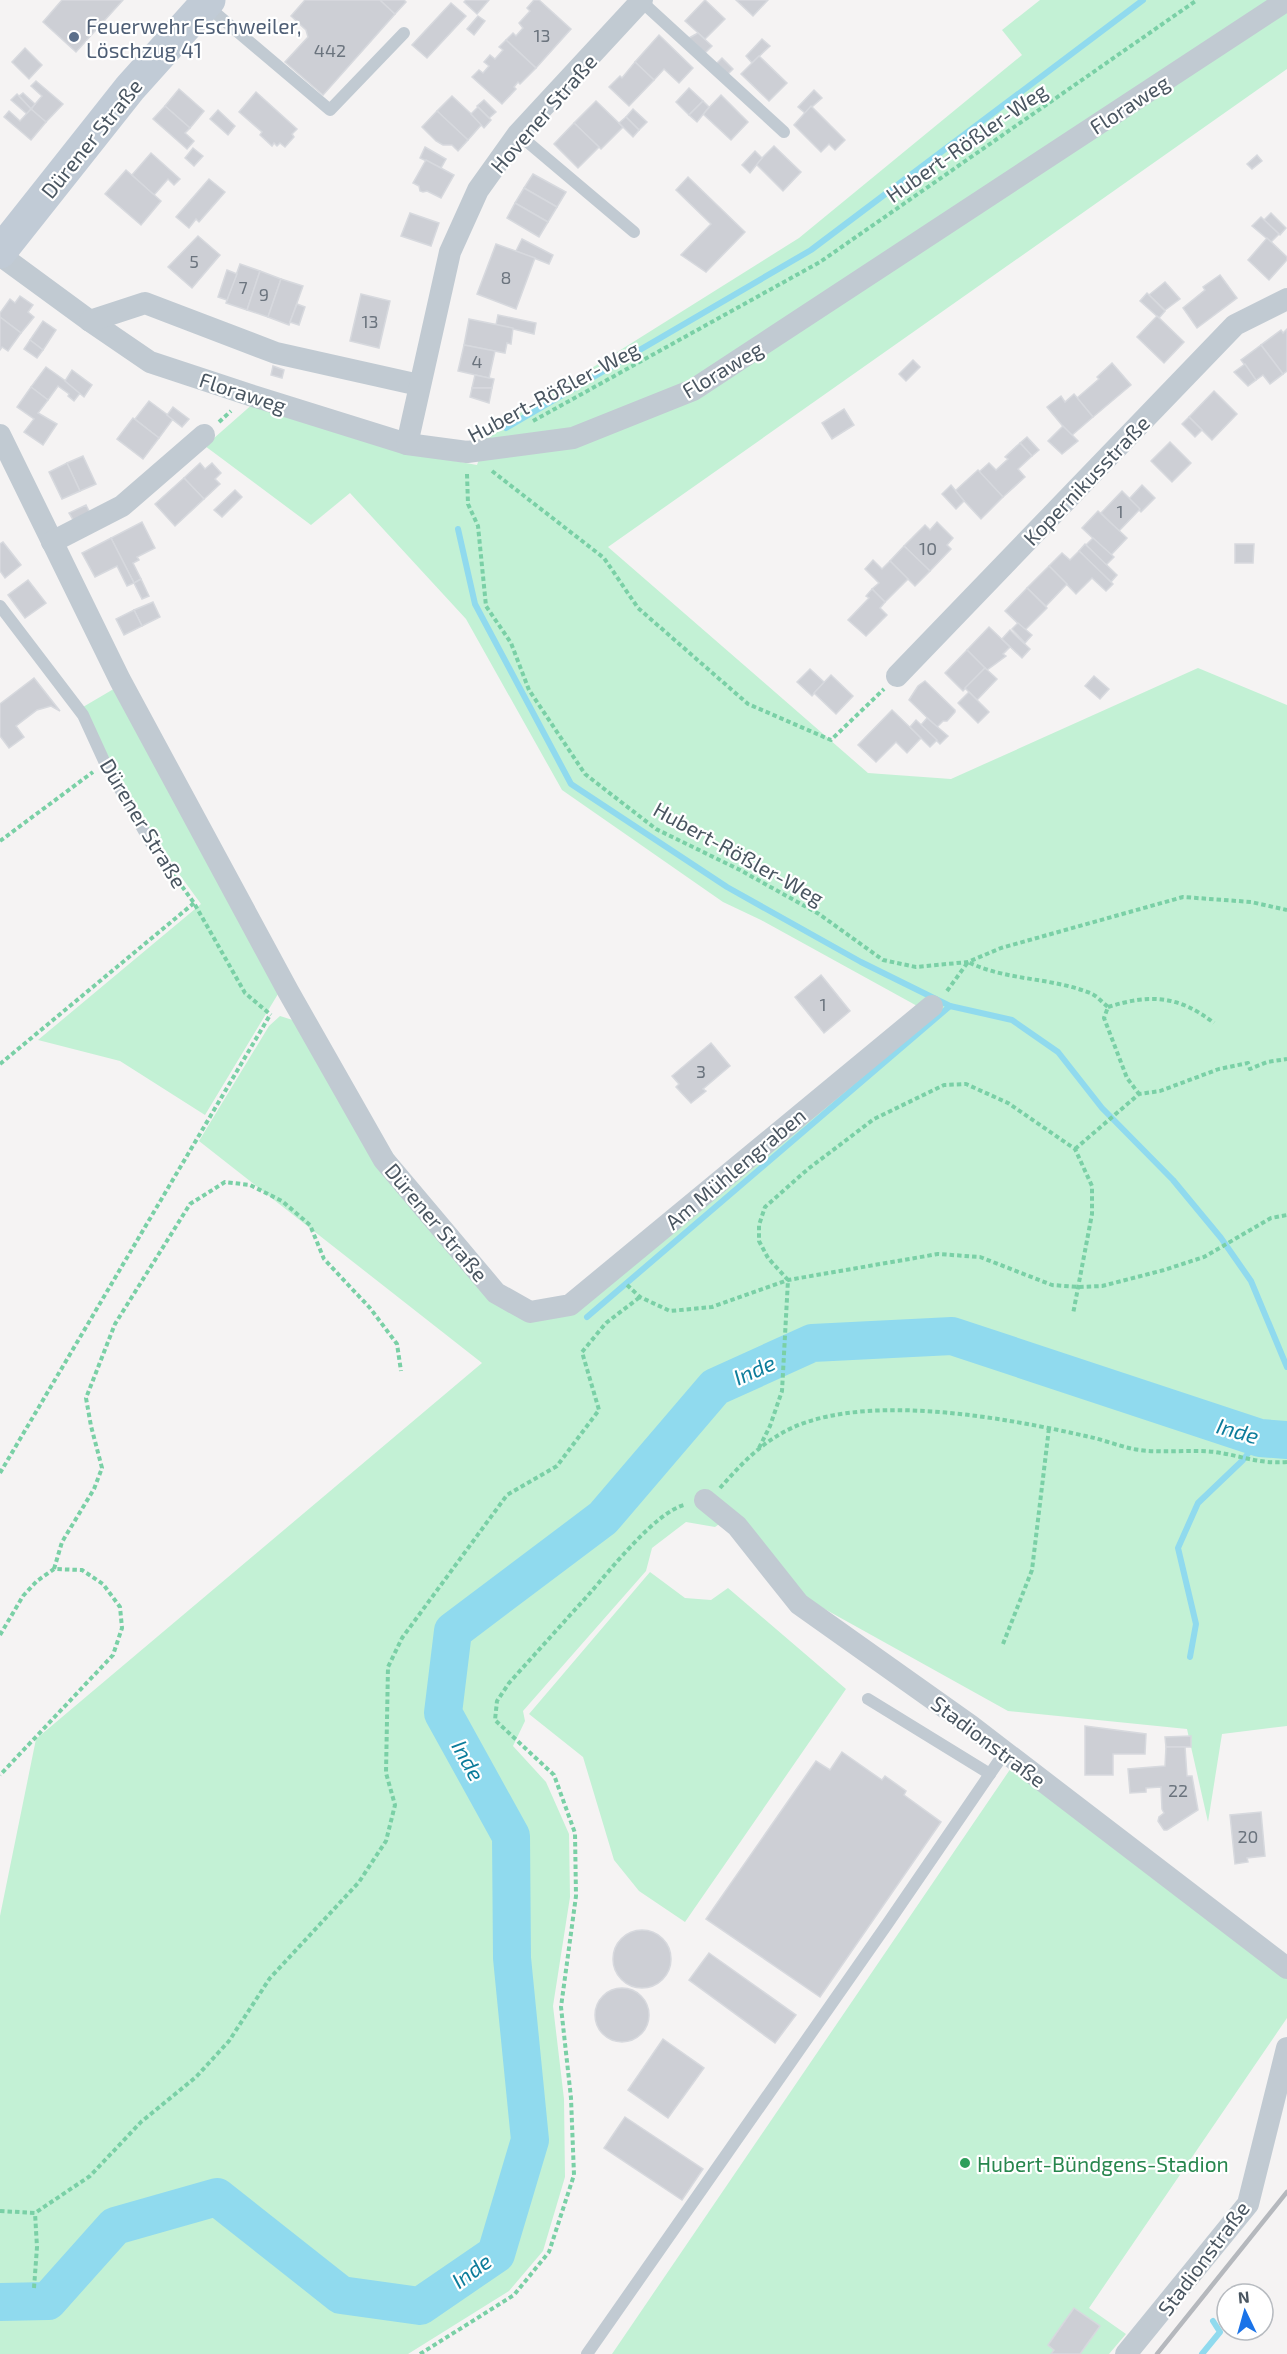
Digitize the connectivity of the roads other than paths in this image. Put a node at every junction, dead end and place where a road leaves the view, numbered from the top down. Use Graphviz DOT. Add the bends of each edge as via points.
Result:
graph roads {
  1 [pos="1287,0"];
  2 [pos="642,1"];
  3 [pos="207,2"];
  4 [pos="404,33"];
  5 [pos="784,132"];
  6 [pos="518,134"];
  7 [pos="634,232"];
  8 [pos="0,254"];
  9 [pos="1287,299"];
  10 [pos="90,321"];
  11 [pos="419,385"];
  12 [pos="0,435"];
  13 [pos="204,435"];
  14 [pos="407,444"];
  15 [pos="51,542"];
  16 [pos="0,606"];
  17 [pos="897,676"];
  18 [pos="151,843"];
  19 [pos="939,1000"];
  20 [pos="530,1312"];
  21 [pos="705,1500"];
  22 [pos="868,1699"];
  23 [pos="1005,1752"];
  24 [pos="990,1774"];
  25 [pos="1287,1968"];
  26 [pos="1287,2048"];
  27 [pos="587,2354"];
  28 [pos="1126,2354"];
  1 -- 14 [label="street, Floraweg" via="693,390 573,438 467,452"];
  2 -- 5 [label="lane, Hovener Straße"];
  2 -- 6 [label="street, Hovener Straße"];
  3 -- 4 [label="lane" via="330,110"];
  3 -- 8 [label="street, Dürener Straße" via="130,88"];
  6 -- 7 [label="lane"];
  6 -- 11 [label="street, Hovener Straße" via="478,190 450,252"];
  8 -- 10 [label="street, Floraweg"];
  9 -- 17 [label="street, Kopernikusstraße" via="1235,325"];
  10 -- 11 [label="street" via="145,303 276,353"];
  10 -- 14 [label="street, Floraweg" via="150,362"];
  11 -- 14 [label="street, Hovener Straße"];
  12 -- 15 [label="street, Dürener Straße"];
  13 -- 15 [label="street" via="122,506"];
  15 -- 20 [label="street, Dürener Straße" via="120,680 288,992 384,1160 496,1293"];
  16 -- 18 [label="lane, Dürener Straße" via="83,715 105,763"];
  19 -- 20 [label="street, Am Mühlengraben" via="570,1305"];
  21 -- 23 [label="street, Stadionstraße" via="737,1526 799,1604"];
  22 -- 24 [label="lane"];
  23 -- 24 [label="lane"];
  23 -- 25 [label="street, Stadionstraße"];
  24 -- 27 [label="lane"];
  26 -- 28 [label="street, Stadionstraße" via="1248,2204"];
}
